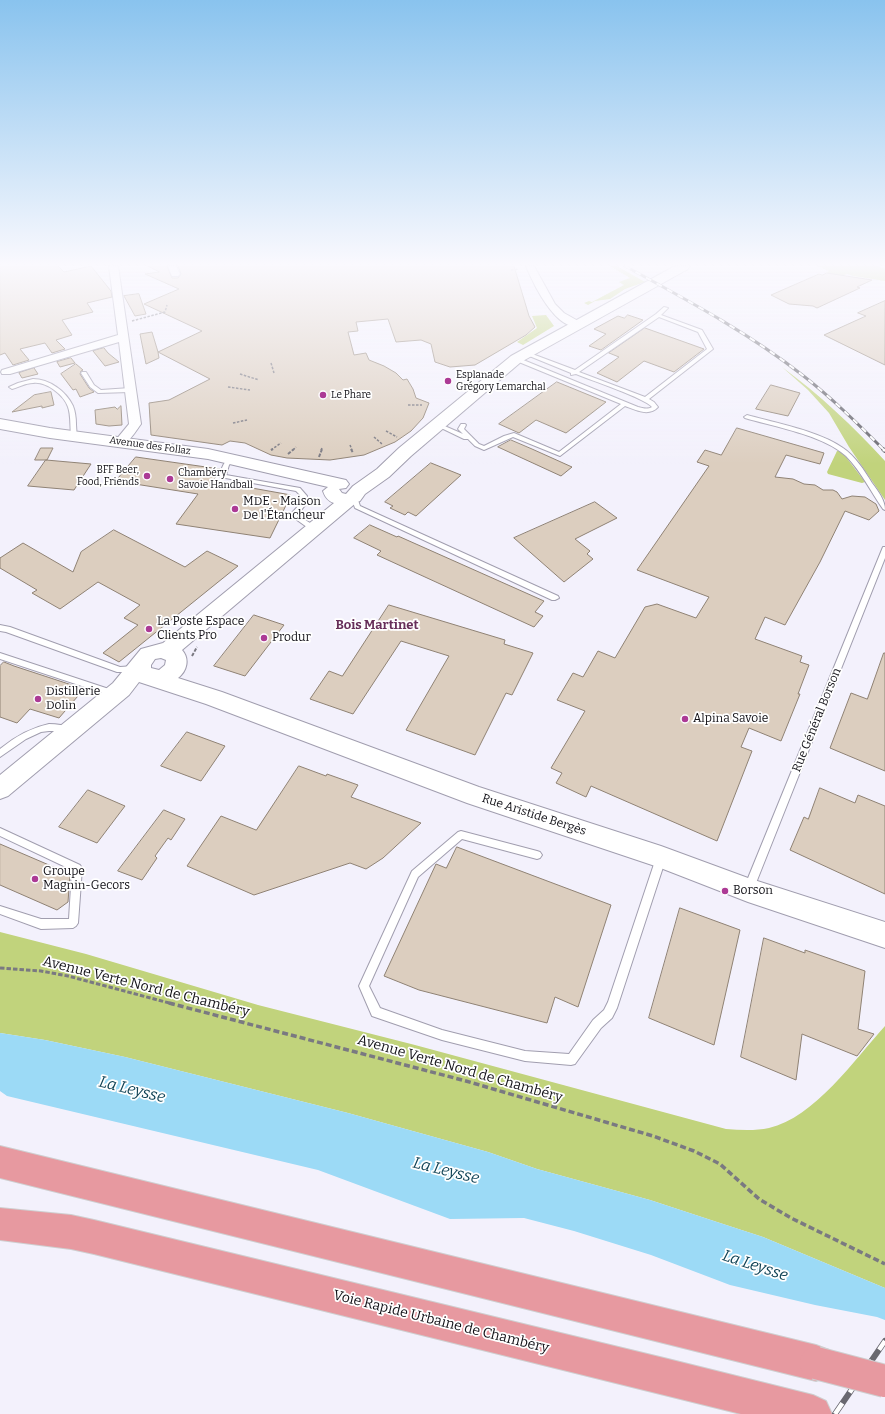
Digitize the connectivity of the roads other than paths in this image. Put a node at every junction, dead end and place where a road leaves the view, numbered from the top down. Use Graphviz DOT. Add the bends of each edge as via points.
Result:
graph roads {
  1 [pos="123,332"];
  2 [pos="562,332"];
  3 [pos="634,332"];
  4 [pos="701,332"];
  5 [pos="124,337"];
  6 [pos="521,356"];
  7 [pos="6,372"];
  8 [pos="576,372"];
  9 [pos="84,373"];
  10 [pos="566,379"];
  11 [pos="12,387"];
  12 [pos="130,390"];
  13 [pos="645,400"];
  14 [pos="624,404"];
  15 [pos="748,417"];
  16 [pos="0,424"];
  17 [pos="438,425"];
  18 [pos="463,425"];
  19 [pos="74,435"];
  20 [pos="121,441"];
  21 [pos="472,441"];
  22 [pos="299,483"];
  23 [pos="344,494"];
  24 [pos="885,508"];
  25 [pos="313,528"];
  26 [pos="885,549"];
  27 [pos="555,598"];
  28 [pos="0,628"];
  29 [pos="0,656"];
  30 [pos="161,667"];
  31 [pos="118,692"];
  32 [pos="70,731"];
  33 [pos="0,754"];
  34 [pos="1,790"];
  35 [pos="0,832"];
  36 [pos="537,855"];
  37 [pos="661,857"];
  38 [pos="748,890"];
  39 [pos="0,910"];
  40 [pos="885,935"];
  41 [pos="0,1162"];
  42 [pos="0,1214"];
  43 [pos="0,1224"];
  44 [pos="83,1235"];
  45 [pos="885,1381"];
  46 [pos="800,1411"];
  1 -- 5 [label="street"];
  2 -- 6 [label="main road"];
  3 -- 8 [label="lane"];
  4 -- 13 [label="lane" via="709,346 709,351"];
  5 -- 7 [label="street"];
  5 -- 12 [label="street"];
  6 -- 8 [label="lane"];
  6 -- 10 [label="lane"];
  6 -- 17 [label="main road"];
  8 -- 10 [label="lane"];
  8 -- 13 [label="lane"];
  9 -- 12 [label="lane" via="92,386 100,392"];
  10 -- 14 [label="lane"];
  11 -- 19 [label="lane" via="33,380 47,382 71,406"];
  12 -- 20 [label="street" via="135,424"];
  13 -- 14 [label="lane" via="655,407 652,410 646,411"];
  14 -- 21 [label="lane" via="560,454 514,435 506,436 484,448"];
  15 -- 24 [label="lane" via="820,438 841,449 852,458"];
  16 -- 19 [label="main road, Avenue des Follaz"];
  17 -- 21 [label="lane"];
  17 -- 23 [label="main road" via="383,473"];
  18 -- 21 [label="lane" via="461,430"];
  19 -- 20 [label="main road, Avenue des Follaz"];
  20 -- 22 [label="main road, Avenue des Follaz" via="232,458"];
  22 -- 23 [label="main road, Avenue des Follaz"];
  22 -- 25 [label="lane" via="304,496 303,504 293,515"];
  23 -- 25 [label="main road"];
  23 -- 27 [label="lane" via="357,507"];
  25 -- 30 [label="main road" via="189,633"];
  26 -- 38 [label="lane, Rue Général Borson"];
  28 -- 30 [label="lane" via="120,670"];
  29 -- 31 [label="lane"];
  30 -- 31 [label="main road"];
  30 -- 37 [label="main road, Rue Aristide Bergès" via="169,685 214,698 475,796"];
  31 -- 32 [label="main road"];
  32 -- 33 [label="lane" via="57,726 44,727 28,734"];
  32 -- 34 [label="main road"];
  35 -- 39 [label="lane" via="77,868 73,923 41,924"];
  36 -- 37 [label="lane" via="461,835 415,874 364,986 376,1012 442,1035 525,1056 571,1060 613,1004"];
  37 -- 38 [label="main road, Rue Aristide Bergès"];
  38 -- 40 [label="main road, Rue Aristide Bergès"];
  41 -- 45 [label="highway, bridge"];
  42 -- 44 [label="highway, Voie Rapide Urbaine de Chambéry"];
  43 -- 44 [label="highway"];
  44 -- 46 [label="highway, Voie Rapide Urbaine de Chambéry"];
}
